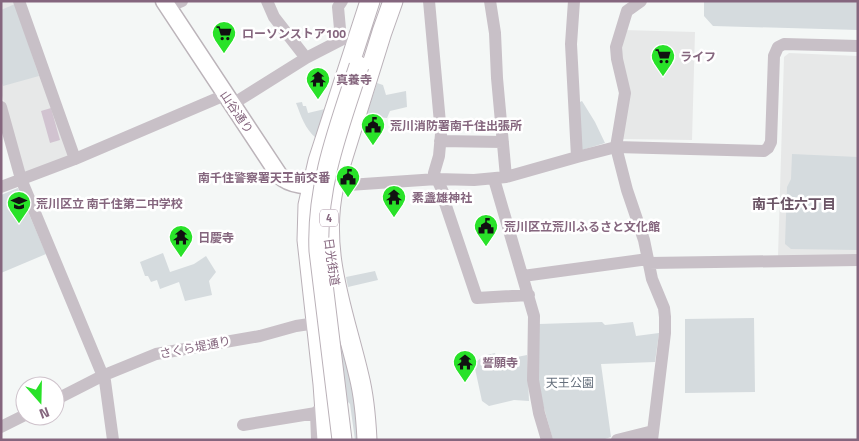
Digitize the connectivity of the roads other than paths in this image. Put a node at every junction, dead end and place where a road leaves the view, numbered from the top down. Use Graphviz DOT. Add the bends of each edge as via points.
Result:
graph roads {
  1 [pos="19,1"];
  2 [pos="267,1"];
  3 [pos="342,1"];
  4 [pos="370,1"];
  5 [pos="380,1"];
  6 [pos="393,1"];
  7 [pos="429,1"];
  8 [pos="490,1"];
  9 [pos="574,1"];
  10 [pos="641,1"];
  11 [pos="171,3"];
  12 [pos="858,46"];
  13 [pos="306,58"];
  14 [pos="228,100"];
  15 [pos="1,107"];
  16 [pos="440,141"];
  17 [pos="503,142"];
  18 [pos="616,147"];
  19 [pos="577,157"];
  20 [pos="75,159"];
  21 [pos="500,178"];
  22 [pos="21,179"];
  23 [pos="437,179"];
  24 [pos="311,186"];
  25 [pos="334,186"];
  26 [pos="1,187"];
  27 [pos="858,260"];
  28 [pos="649,261"];
  29 [pos="523,276"];
  30 [pos="529,295"];
  31 [pos="343,318"];
  32 [pos="316,323"];
  33 [pos="296,326"];
  34 [pos="102,376"];
  35 [pos="65,395"];
  36 [pos="316,413"];
  37 [pos="15,420"];
  38 [pos="243,426"];
  39 [pos="1,427"];
  40 [pos="365,435"];
  41 [pos="653,436"];
  42 [pos="113,440"];
  43 [pos="317,440"];
  44 [pos="327,440"];
  45 [pos="342,440"];
  46 [pos="547,440"];
  47 [pos="616,440"];
  1 -- 20 [label="street"];
  2 -- 13 [label="street" via="274,17"];
  3 -- 13 [label="street" via="338,7 341,40"];
  4 -- 24 [label="highway, 日光街道 / 4"];
  5 -- 45 [label="highway, 日光街道 / 4, bridge" via="324,178 318,228"];
  6 -- 25 [label="highway, 日光街道 / 4"];
  7 -- 16 [label="street"];
  8 -- 17 [label="street"];
  9 -- 19 [label="street" via="571,44"];
  10 -- 18 [label="street" via="627,11 616,46 625,93"];
  11 -- 14 [label="main road, 山谷通り"];
  12 -- 18 [label="street" via="784,44 778,47 774,56 771,142 764,151"];
  13 -- 14 [label="street"];
  14 -- 20 [label="street"];
  14 -- 24 [label="main road, 山谷通り" via="284,180"];
  15 -- 22 [label="street"];
  16 -- 17 [label="street"];
  16 -- 23 [label="street" via="434,172"];
  17 -- 21 [label="street"];
  18 -- 19 [label="street"];
  18 -- 28 [label="street"];
  19 -- 21 [label="street"];
  20 -- 22 [label="street"];
  21 -- 23 [label="street"];
  21 -- 29 [label="street"];
  22 -- 26 [label="street"];
  22 -- 34 [label="street"];
  23 -- 25 [label="street"];
  23 -- 30 [label="street" via="477,298"];
  24 -- 25 [label="main road, 山谷通り"];
  24 -- 32 [label="highway, 日光街道 / 4" via="307,240"];
  25 -- 31 [label="highway, 日光街道 / 4" via="328,231"];
  27 -- 28 [label="street"];
  28 -- 29 [label="street"];
  28 -- 41 [label="street" via="665,316"];
  29 -- 30 [label="street"];
  30 -- 46 [label="street" via="534,316 533,380"];
  31 -- 32 [label="street, さくら堤通り"];
  31 -- 40 [label="highway, 日光街道 / 4" via="360,377"];
  32 -- 33 [label="street, さくら堤通り"];
  32 -- 44 [label="highway, 日光街道 / 4"];
  33 -- 34 [label="street, さくら堤通り" via="260,336 156,354"];
  33 -- 36 [label="street" via="312,339"];
  34 -- 35 [label="street, さくら堤通り"];
  34 -- 42 [label="street"];
  36 -- 38 [label="street"];
  36 -- 43 [label="street"];
  37 -- 39 [label="street"];
  41 -- 47 [label="street"];
}
